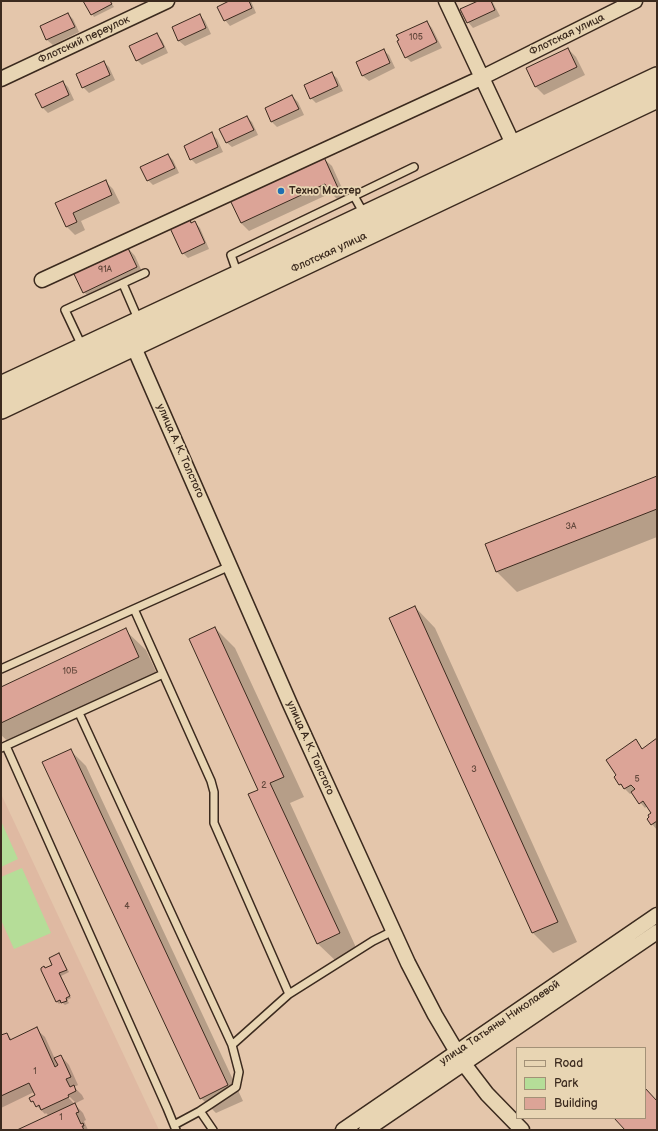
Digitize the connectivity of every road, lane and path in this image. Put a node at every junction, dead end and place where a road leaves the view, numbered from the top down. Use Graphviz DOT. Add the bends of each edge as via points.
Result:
graph roads {
  1 [pos="167,1"];
  2 [pos="446,1"];
  3 [pos="635,1"];
  4 [pos="481,78"];
  5 [pos="657,78"];
  6 [pos="1,79"];
  7 [pos="657,97"];
  8 [pos="514,146"];
  9 [pos="414,167"];
  10 [pos="354,196"];
  11 [pos="365,216"];
  12 [pos="145,273"];
  13 [pos="238,276"];
  14 [pos="42,280"];
  15 [pos="123,284"];
  16 [pos="140,323"];
  17 [pos="133,345"];
  18 [pos="87,357"];
  19 [pos="1,387"];
  20 [pos="1,408"];
  21 [pos="230,566"];
  22 [pos="134,609"];
  23 [pos="1,669"];
  24 [pos="163,674"];
  25 [pos="80,713"];
  26 [pos="3,747"];
  27 [pos="657,915"];
  28 [pos="393,931"];
  29 [pos="657,932"];
  30 [pos="289,994"];
  31 [pos="232,1045"];
  32 [pos="460,1058"];
  33 [pos="200,1111"];
  34 [pos="175,1128"];
  35 [pos="213,1130"];
  36 [pos="343,1130"];
  37 [pos="366,1130"];
  38 [pos="522,1130"];
  1 -- 6 [label="street, Флотский переулок"];
  2 -- 4 [label="street"];
  3 -- 4 [label="street, Флотская улица"];
  4 -- 8 [label="street"];
  4 -- 14 [label="street, Флотская улица"];
  5 -- 8 [label="main road, Флотская улица"];
  7 -- 17 [label="main road, Флотская улица"];
  8 -- 11 [label="main road, Флотская улица"];
  9 -- 10 [label="lane"];
  10 -- 11 [label="lane"];
  10 -- 13 [label="lane" via="231,254"];
  11 -- 13 [label="main road, Флотская улица"];
  12 -- 15 [label="lane"];
  13 -- 16 [label="main road, Флотская улица"];
  15 -- 16 [label="lane"];
  15 -- 18 [label="lane" via="65,310"];
  16 -- 18 [label="main road, Флотская улица"];
  17 -- 18 [label="main road, Флотская улица"];
  17 -- 21 [label="street, улица А. К. Толстого"];
  18 -- 19 [label="main road, Флотская улица"];
  18 -- 20 [label="main road, Флотская улица"];
  21 -- 22 [label="lane"];
  21 -- 28 [label="street, улица А. К. Толстого"];
  22 -- 23 [label="lane"];
  22 -- 24 [label="lane"];
  24 -- 25 [label="lane"];
  24 -- 30 [label="lane" via="211,781 214,792 214,823"];
  25 -- 26 [label="lane"];
  25 -- 31 [label="lane"];
  26 -- 34 [label="lane"];
  27 -- 32 [label="street, улица Татьяны Николаевой"];
  28 -- 30 [label="lane"];
  28 -- 32 [label="street, улица А. К. Толстого" via="435,1015"];
  29 -- 32 [label="street, улица Татьяны Николаевой"];
  30 -- 31 [label="lane"];
  31 -- 33 [label="lane" via="240,1072 236,1087"];
  32 -- 36 [label="street, улица Татьяны Николаевой"];
  32 -- 37 [label="street, улица Татьяны Николаевой"];
  32 -- 38 [label="street, улица А. К. Толстого" via="487,1094"];
  33 -- 34 [label="lane"];
  33 -- 35 [label="lane"];
}
